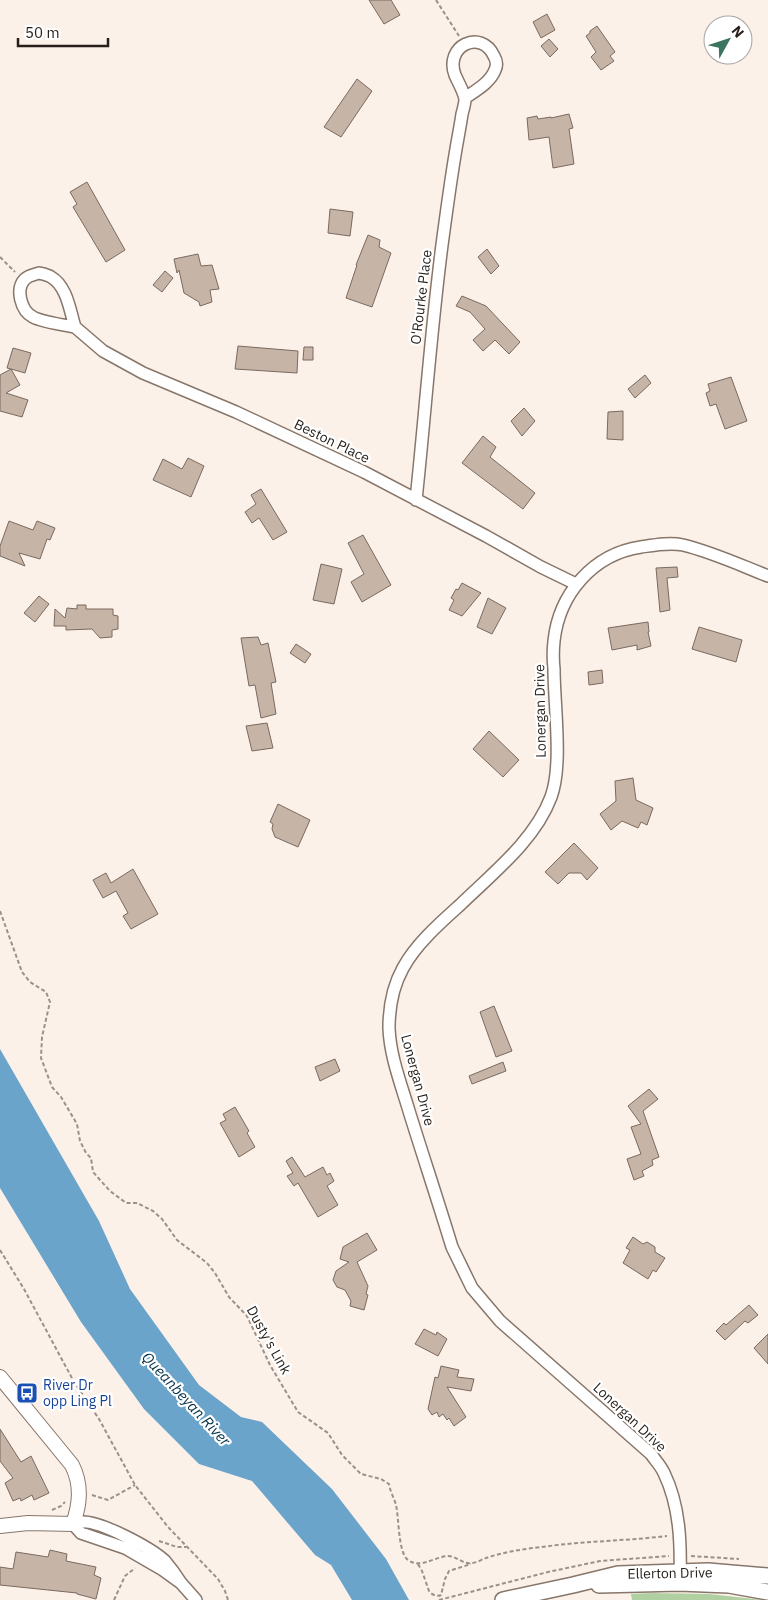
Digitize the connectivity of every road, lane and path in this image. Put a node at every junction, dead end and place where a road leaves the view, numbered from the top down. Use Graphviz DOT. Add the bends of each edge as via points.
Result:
graph roads {
  1 [pos="436,0"];
  2 [pos="464,44"];
  3 [pos="465,98"];
  4 [pos="0,257"];
  5 [pos="24,280"];
  6 [pos="75,327"];
  7 [pos="416,500"];
  8 [pos="768,576"];
  9 [pos="576,584"];
  10 [pos="0,911"];
  11 [pos="0,1250"];
  12 [pos="0,1378"];
  13 [pos="135,1485"];
  14 [pos="80,1494"];
  15 [pos="46,1510"];
  16 [pos="73,1524"];
  17 [pos="0,1526"];
  18 [pos="679,1535"];
  19 [pos="473,1563"];
  20 [pos="418,1564"];
  21 [pos="768,1576"];
  22 [pos="680,1577"];
  23 [pos="768,1592"];
  24 [pos="510,1593"];
  25 [pos="196,1600"];
  26 [pos="228,1600"];
  27 [pos="439,1600"];
  1 -- 2 [label="path"];
  2 -- 3 [label="street" via="453,62 454,73"];
  2 -- 3 [label="street" via="486,45 496,59 494,74"];
  3 -- 7 [label="street, O'Rourke Place" via="439,272"];
  4 -- 5 [label="path"];
  5 -- 6 [label="street, Beston Place" via="20,291 27,312 34,318"];
  5 -- 6 [label="street" via="39,273 50,276 59,284"];
  6 -- 7 [label="street, Beston Place" via="103,351 142,373 291,437"];
  7 -- 9 [label="street, Beston Place"];
  8 -- 9 [label="street, Lonergan Drive" via="681,544 658,544 609,556"];
  9 -- 18 [label="street, Lonergan Drive" via="565,602 554,641 557,748 552,794 543,815 524,841 412,953 402,969 390,1006 390,1034 400,1079 452,1247 468,1282 500,1321 651,1454 664,1471 675,1503"];
  10 -- 20 [label="path, Dusty's Link" via="20,968 30,982 46,992 50,1002 41,1058 52,1087 77,1124 80,1141 91,1158 93,1172 126,1203 136,1203 153,1211 177,1240 212,1268 229,1297 247,1316 270,1365 298,1412 328,1433 342,1455 361,1474 389,1484 396,1504 404,1556"];
  11 -- 13 [label="path"];
  12 -- 14 [label="street" via="72,1465"];
  13 -- 14 [label="path" via="108,1500"];
  13 -- 26 [label="path" via="168,1527 218,1579"];
  14 -- 15 [label="path" via="69,1494 61,1506"];
  14 -- 16 [label="street"];
  16 -- 17 [label="street"];
  16 -- 25 [label="street" via="81,1533 125,1548 171,1575"];
  18 -- 19 [label="path" via="545,1546"];
  18 -- 22 [label="street, Lonergan Drive"];
  19 -- 20 [label="path" via="464,1563 449,1556"];
  19 -- 20 [label="path" via="449,1571 441,1595 436,1596 429,1592"];
  21 -- 22 [label="main road, Ellerton Drive" via="717,1572"];
  22 -- 23 [label="main road, Ellerton Drive"];
  22 -- 24 [label="main road, Ellerton Drive" via="618,1574 573,1585"];
  24 -- 27 [label="path"];
}
